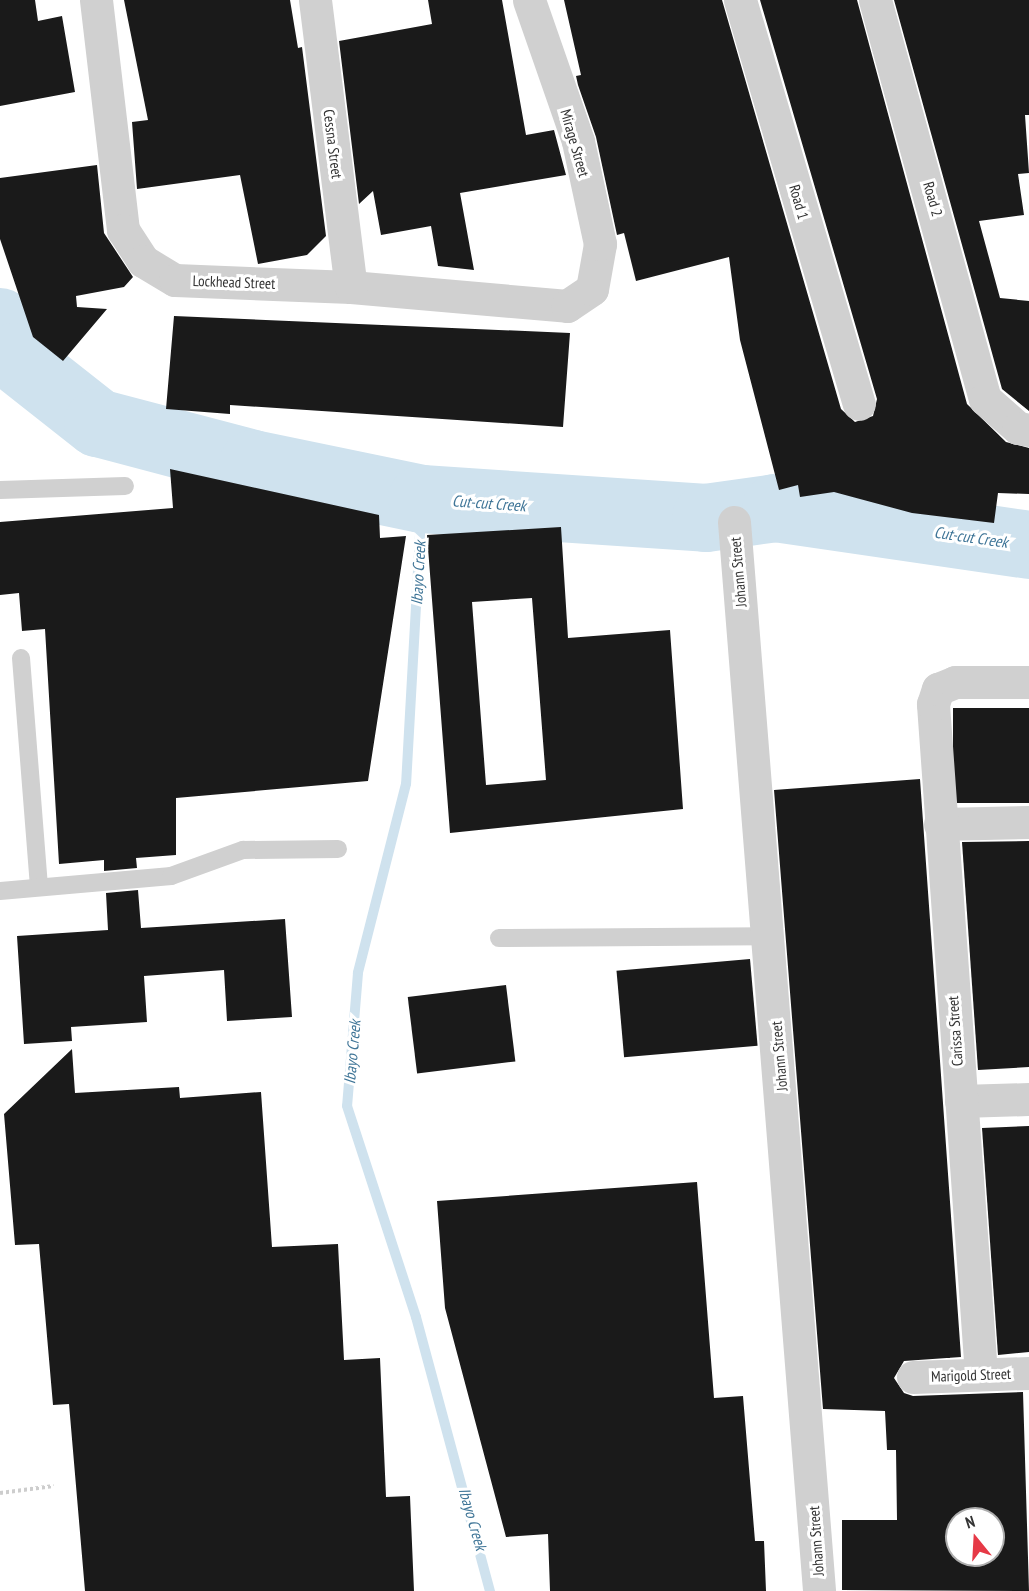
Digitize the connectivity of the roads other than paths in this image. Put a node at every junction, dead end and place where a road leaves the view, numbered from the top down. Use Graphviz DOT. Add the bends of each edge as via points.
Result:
graph roads {
  1 [pos="96,0"];
  2 [pos="315,0"];
  3 [pos="529,0"];
  4 [pos="740,0"];
  5 [pos="875,0"];
  6 [pos="351,287"];
  7 [pos="592,289"];
  8 [pos="859,404"];
  9 [pos="1029,430"];
  10 [pos="125,486"];
  11 [pos="0,490"];
  12 [pos="734,522"];
  13 [pos="21,658"];
  14 [pos="1029,682"];
  15 [pos="1029,822"];
  16 [pos="940,824"];
  17 [pos="338,849"];
  18 [pos="39,885"];
  19 [pos="0,891"];
  20 [pos="768,936"];
  21 [pos="499,938"];
  22 [pos="1029,1099"];
  23 [pos="961,1101"];
  24 [pos="1029,1373"];
  25 [pos="981,1374"];
  26 [pos="913,1377"];
  27 [pos="819,1591"];
  1 -- 6 [label="street, Lockhead Street" via="123,230 143,261 174,280"];
  2 -- 6 [label="street, Cessna Street"];
  3 -- 7 [label="street, Mirage Street" via="580,152 600,244"];
  4 -- 8 [label="street, Road 1"];
  5 -- 9 [label="street, Road 2" via="985,399 1018,428"];
  6 -- 7 [label="street, Lockhead Street" via="567,306"];
  10 -- 11 [label="lane"];
  12 -- 20 [label="street, Johann Street"];
  13 -- 18 [label="lane"];
  14 -- 16 [label="street, Carissa Street" via="955,681 938,689 933,704"];
  15 -- 16 [label="street"];
  16 -- 23 [label="street, Carissa Street"];
  17 -- 18 [label="lane" via="243,850 171,876"];
  18 -- 19 [label="lane"];
  20 -- 21 [label="lane"];
  20 -- 27 [label="street, Johann Street"];
  22 -- 23 [label="street"];
  23 -- 25 [label="street, Carissa Street"];
  24 -- 25 [label="street, Marigold Street"];
  25 -- 26 [label="street, Marigold Street"];
}
